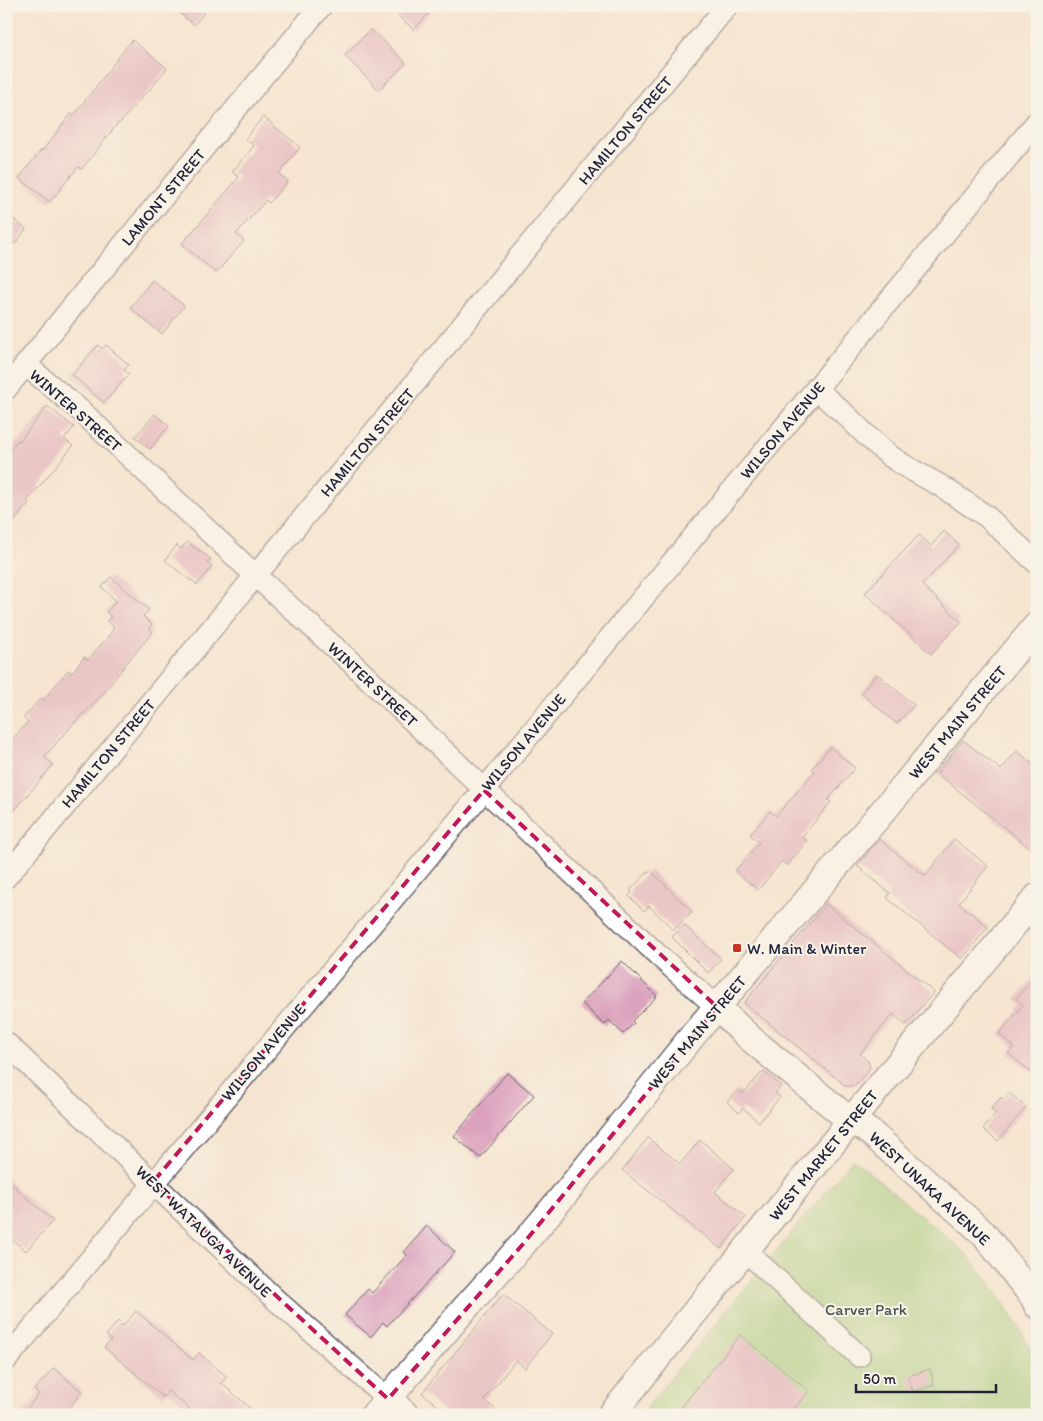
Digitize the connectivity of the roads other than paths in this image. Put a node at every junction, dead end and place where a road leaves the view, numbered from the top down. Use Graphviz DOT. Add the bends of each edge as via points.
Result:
graph roads {
  1 [pos="321,6"];
  2 [pos="727,6"];
  3 [pos="1037,122"];
  4 [pos="26,365"];
  5 [pos="6,389"];
  6 [pos="816,389"];
  7 [pos="1037,563"];
  8 [pos="256,576"];
  9 [pos="1037,625"];
  10 [pos="484,790"];
  11 [pos="6,876"];
  12 [pos="1037,897"];
  13 [pos="718,1007"];
  14 [pos="6,1044"];
  15 [pos="852,1120"];
  16 [pos="153,1182"];
  17 [pos="746,1251"];
  18 [pos="1037,1305"];
  19 [pos="859,1356"];
  20 [pos="6,1360"];
  21 [pos="389,1409"];
  22 [pos="611,1415"];
  1 -- 4 [label="street, LAMONT STREET"];
  2 -- 8 [label="street, HAMILTON STREET"];
  3 -- 6 [label="street, WILSON AVENUE"];
  4 -- 5 [label="street, LAMONT STREET"];
  4 -- 8 [label="street, WINTER STREET" via="81,411"];
  6 -- 7 [label="street" via="890,456 986,516"];
  6 -- 10 [label="street, WILSON AVENUE"];
  8 -- 10 [label="street, WINTER STREET"];
  8 -- 11 [label="street, HAMILTON STREET"];
  9 -- 13 [label="main road, WEST MAIN STREET"];
  10 -- 13 [label="street, WINTER STREET" via="658,955"];
  10 -- 16 [label="street, WILSON AVENUE"];
  12 -- 15 [label="main road, WEST MARKET STREET"];
  13 -- 15 [label="main road, WEST UNAKA AVENUE" via="752,1039"];
  13 -- 21 [label="main road, WEST MAIN STREET"];
  14 -- 16 [label="street, WEST WATAUGA AVENUE"];
  15 -- 17 [label="main road, WEST MARKET STREET"];
  15 -- 18 [label="main road, WEST UNAKA AVENUE" via="871,1133 984,1234"];
  16 -- 20 [label="street, WILSON AVENUE"];
  16 -- 21 [label="street, WEST WATAUGA AVENUE"];
  17 -- 19 [label="street"];
  17 -- 22 [label="main road, WEST MARKET STREET"];
}
